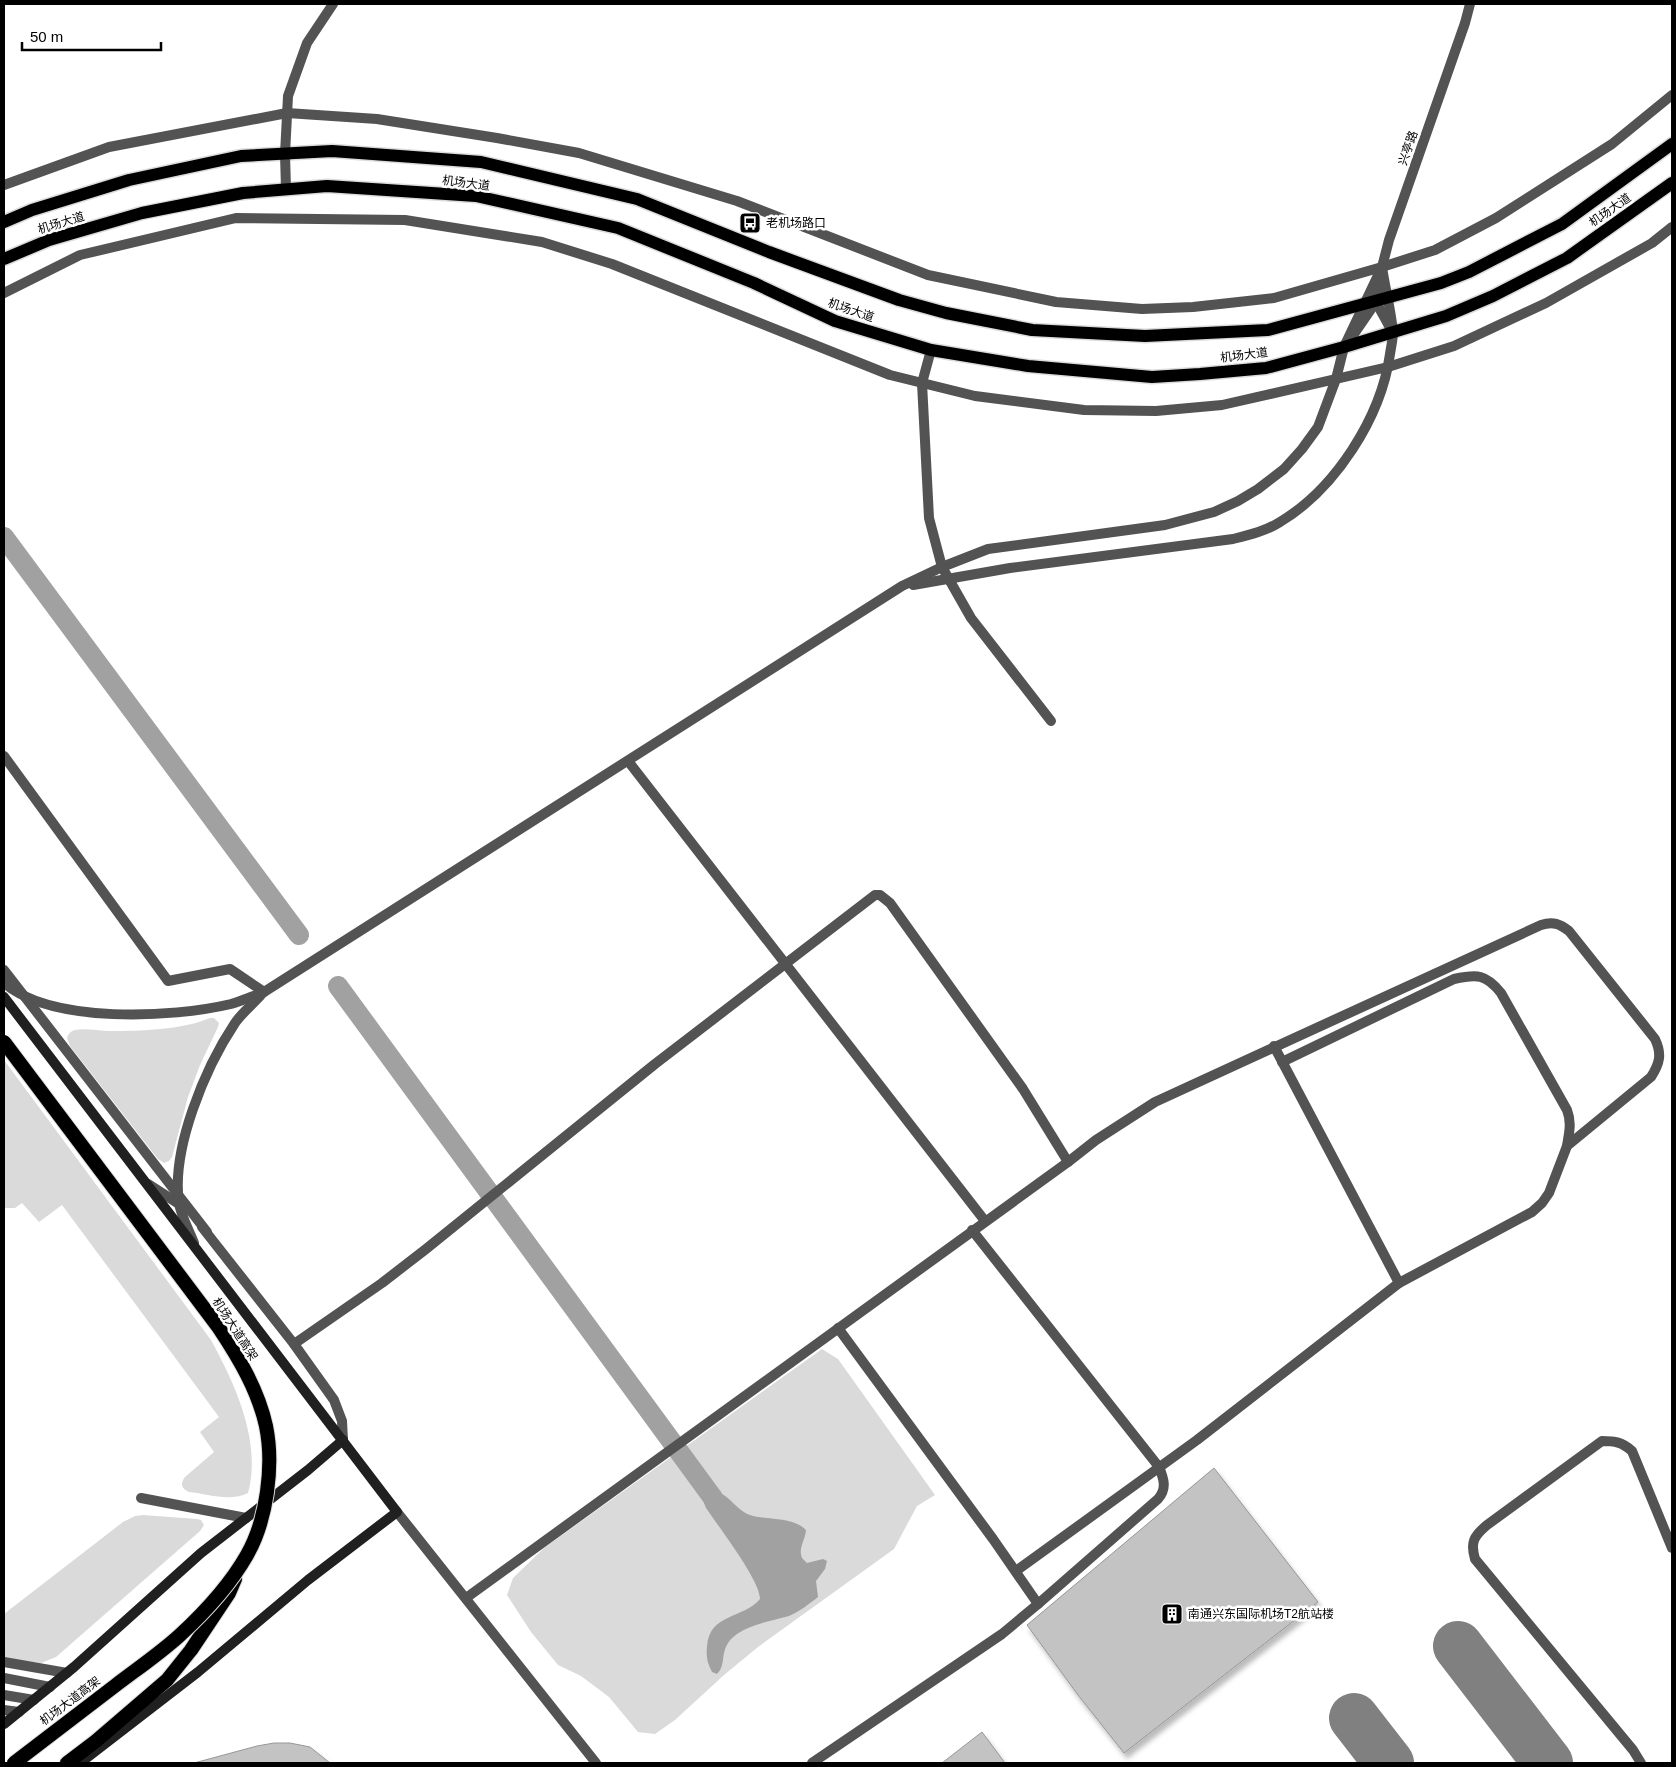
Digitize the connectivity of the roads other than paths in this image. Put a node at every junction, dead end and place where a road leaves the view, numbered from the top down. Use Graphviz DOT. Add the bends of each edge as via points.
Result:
graph roads {
  1 [pos="333,4"];
  2 [pos="1470,4"];
  3 [pos="1672,95"];
  4 [pos="287,113"];
  5 [pos="1672,144"];
  6 [pos="285,154"];
  7 [pos="1672,183"];
  8 [pos="4,185"];
  9 [pos="286,190"];
  10 [pos="4,222"];
  11 [pos="1672,227"];
  12 [pos="4,259"];
  13 [pos="1382,267"];
  14 [pos="4,293"];
  15 [pos="1376,302"];
  16 [pos="1393,333"];
  17 [pos="1344,347"];
  18 [pos="931,350"];
  19 [pos="1388,367"];
  20 [pos="1336,380"];
  21 [pos="922,384"];
  22 [pos="942,567"];
  23 [pos="948,579"];
  24 [pos="902,586"];
  25 [pos="1051,721"];
  26 [pos="4,756"];
  27 [pos="628,761"];
  28 [pos="786,965"];
  29 [pos="4,970"];
  30 [pos="4,983"];
  31 [pos="264,992"];
  32 [pos="24,996"];
  33 [pos="4,998"];
  34 [pos="4,1042"];
  35 [pos="1274,1046"];
  36 [pos="1282,1062"];
  37 [pos="1567,1146"];
  38 [pos="1068,1162"];
  39 [pos="148,1184"];
  40 [pos="179,1200"];
  41 [pos="985,1221"];
  42 [pos="972,1230"];
  43 [pos="196,1249"];
  44 [pos="1399,1283"];
  45 [pos="838,1328"];
  46 [pos="294,1344"];
  47 [pos="343,1440"];
  48 [pos="1158,1467"];
  49 [pos="141,1498"];
  50 [pos="398,1512"];
  51 [pos="246,1518"];
  52 [pos="1672,1548"];
  53 [pos="248,1554"];
  54 [pos="1016,1571"];
  55 [pos="466,1598"];
  56 [pos="1038,1604"];
  57 [pos="4,1662"];
  58 [pos="67,1673"];
  59 [pos="4,1678"];
  60 [pos="50,1687"];
  61 [pos="4,1695"];
  62 [pos="34,1700"];
  63 [pos="4,1710"];
  64 [pos="19,1712"];
  65 [pos="4,1724"];
  66 [pos="14,1763"];
  67 [pos="67,1763"];
  68 [pos="80,1763"];
  69 [pos="596,1763"];
  70 [pos="812,1763"];
  71 [pos="1641,1763"];
  1 -- 4 [label="street" via="307,43 288,96"];
  2 -- 13 [label="street, 兴亭路"];
  3 -- 13 [label="street" via="1612,144 1496,218 1434,250"];
  4 -- 6 [label="street"];
  4 -- 8 [label="street" via="109,147"];
  4 -- 13 [label="street" via="377,120 579,153 737,201 928,275 1056,302 1142,309 1194,307 1274,298"];
  5 -- 15 [label="main road, 机场大道" via="1562,224 1469,272"];
  6 -- 9 [label="street"];
  6 -- 10 [label="main road, 机场大道" via="241,156 129,180"];
  6 -- 15 [label="main road, 机场大道" via="332,151 481,162 637,198 768,252 899,300 1032,330 1145,336 1268,330"];
  7 -- 16 [label="main road, 机场大道" via="1567,258 1446,316"];
  9 -- 12 [label="main road, 机场大道" via="243,193 142,213 49,240"];
  9 -- 18 [label="main road, 机场大道" via="327,186 476,196 618,228 754,283 835,321"];
  11 -- 19 [label="street" via="1652,243 1546,303 1454,346"];
  13 -- 15 [label="street, 兴亭路"];
  14 -- 21 [label="street" via="80,255 236,218 405,220 542,242 612,264 881,371"];
  15 -- 16 [label="street"];
  15 -- 17 [label="street, 兴亭路"];
  16 -- 17 [label="main road, 机场大道"];
  16 -- 19 [label="street"];
  17 -- 18 [label="main road, 机场大道" via="1266,368 1152,377 1028,366"];
  17 -- 20 [label="street, 兴亭路"];
  18 -- 21 [label="street"];
  19 -- 20 [label="street"];
  19 -- 23 [label="street" via="1365,427 1344,462 1304,505 1279,523 1233,540"];
  20 -- 21 [label="street" via="1222,406 1156,410 1084,410 975,396"];
  20 -- 22 [label="street, 兴亭路" via="1318,427 1302,449 1284,469 1238,501 1189,520 988,549"];
  21 -- 22 [label="street" via="929,518"];
  22 -- 23 [label="street"];
  22 -- 24 [label="street, 兴亭路"];
  23 -- 24 [label="street"];
  23 -- 25 [label="street" via="971,618"];
  24 -- 27 [label="street, 兴亭路"];
  26 -- 31 [label="street" via="168,982 230,969"];
  27 -- 28 [label="street"];
  27 -- 31 [label="street, 兴亭路"];
  28 -- 38 [label="street" via="870,898 885,897 1023,1089"];
  28 -- 41 [label="street"];
  28 -- 46 [label="street" via="655,1064 382,1283"];
  29 -- 32 [label="street"];
  30 -- 32 [label="street"];
  31 -- 32 [label="street" via="232,1004 145,1015 57,1008"];
  31 -- 40 [label="street" via="236,1021 200,1089 178,1173"];
  32 -- 40 [label="street"];
  33 -- 39 [label="main road"];
  34 -- 53 [label="highway, 机场大道高架, bridge" via="219,1328 240,1361 266,1427 269,1460 268,1490 261,1521"];
  35 -- 36 [label="street"];
  35 -- 37 [label="street" via="1541,925 1556,923 1569,931 1655,1040 1660,1058 1651,1077"];
  35 -- 38 [label="street" via="1155,1102"];
  36 -- 37 [label="street" via="1454,979 1471,975 1484,977 1500,993 1567,1110 1570,1118"];
  36 -- 44 [label="street"];
  37 -- 44 [label="street" via="1550,1193 1532,1212"];
  38 -- 41 [label="street"];
  39 -- 40 [label="street"];
  39 -- 43 [label="main road"];
  40 -- 43 [label="street"];
  40 -- 46 [label="street"];
  41 -- 42 [label="street"];
  42 -- 45 [label="street"];
  42 -- 48 [label="street"];
  43 -- 47 [label="main road"];
  44 -- 48 [label="street"];
  45 -- 54 [label="street"];
  45 -- 55 [label="street"];
  46 -- 47 [label="street" via="334,1400 342,1421"];
  47 -- 50 [label="main road"];
  47 -- 51 [label="main road"];
  48 -- 54 [label="street"];
  48 -- 56 [label="street" via="1165,1486 1163,1494"];
  49 -- 51 [label="street"];
  50 -- 55 [label="street"];
  50 -- 68 [label="main road"];
  51 -- 58 [label="main road"];
  52 -- 71 [label="street" via="1632,1451 1624,1444 1602,1441 1487,1525 1474,1539 1472,1548 1475,1559 1634,1750"];
  53 -- 66 [label="highway, 机场大道高架, bridge" via="221,1592 179,1636"];
  53 -- 67 [label="highway, bridge" via="212,1620 167,1680"];
  54 -- 56 [label="street"];
  55 -- 69 [label="street"];
  56 -- 70 [label="street" via="1002,1634"];
  57 -- 58 [label="street"];
  58 -- 60 [label="main road"];
  59 -- 60 [label="street"];
  60 -- 62 [label="main road"];
  61 -- 62 [label="street"];
  62 -- 64 [label="main road"];
  63 -- 64 [label="street"];
  64 -- 65 [label="main road"];
}
